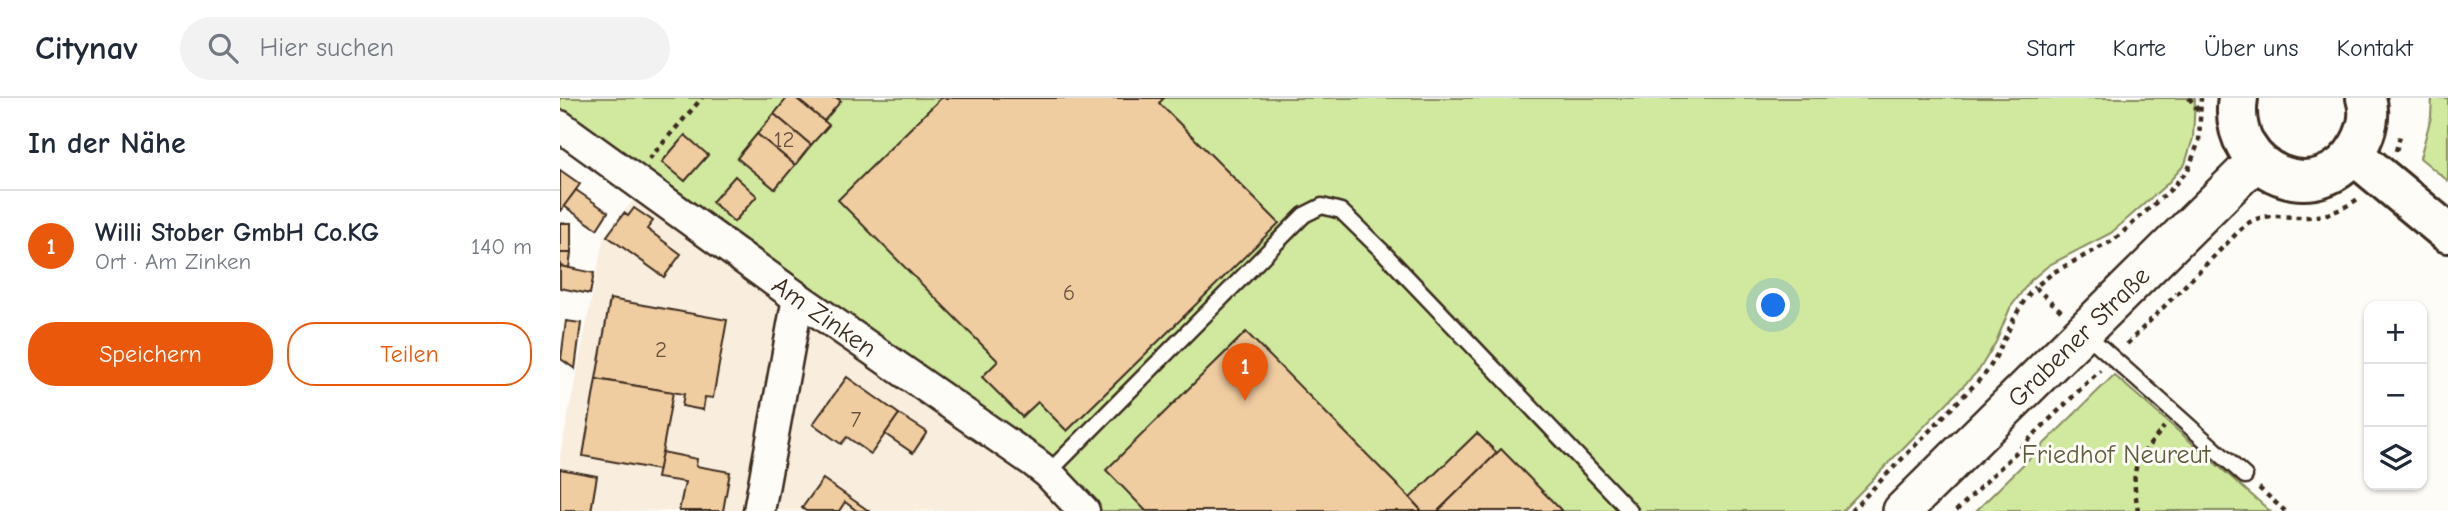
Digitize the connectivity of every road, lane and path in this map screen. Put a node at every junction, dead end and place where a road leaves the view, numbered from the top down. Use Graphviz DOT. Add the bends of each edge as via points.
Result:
graph roads {
  1 [pos="702,98"];
  2 [pos="2189,98"];
  3 [pos="2201,98"];
  4 [pos="2238,98"];
  5 [pos="2366,98"];
  6 [pos="2200,111"];
  7 [pos="560,126"];
  8 [pos="2256,161"];
  9 [pos="2368,167"];
  10 [pos="632,178"];
  11 [pos="2448,233"];
  12 [pos="2035,287"];
  13 [pos="798,298"];
  14 [pos="2084,333"];
  15 [pos="2112,358"];
  16 [pos="2170,410"];
  17 [pos="1048,473"];
  18 [pos="2245,476"];
  19 [pos="759,511"];
  20 [pos="1084,511"];
  21 [pos="1630,511"];
  22 [pos="1851,511"];
  23 [pos="1902,511"];
  24 [pos="1956,511"];
  25 [pos="2138,511"];
  26 [pos="2285,511"];
  1 -- 10 [label="path"];
  2 -- 6 [label="path"];
  3 -- 6 [label="path"];
  4 -- 8 [label="main road" via="2238,129"];
  5 -- 9 [label="main road"];
  6 -- 12 [label="path" via="2194,157 2171,189 2114,240"];
  7 -- 10 [label="street, Am Zinken"];
  8 -- 9 [label="main road" via="2269,171 2299,180 2338,169"];
  8 -- 14 [label="street, Grabener Straße"];
  9 -- 11 [label="main road"];
  9 -- 15 [label="path" via="2370,191 2339,210 2308,217 2275,215 2245,225"];
  10 -- 13 [label="street, Am Zinken"];
  12 -- 14 [label="path"];
  12 -- 22 [label="path" via="2017,310 1985,374"];
  13 -- 17 [label="street, Am Zinken"];
  13 -- 19 [label="street"];
  14 -- 15 [label="lane"];
  14 -- 23 [label="street, Grabener Straße"];
  15 -- 16 [label="lane"];
  15 -- 24 [label="path"];
  16 -- 18 [label="lane"];
  16 -- 25 [label="path" via="2168,423 2137,462 2133,482"];
  17 -- 20 [label="street, Am Zinken"];
  17 -- 21 [label="lane" via="1304,215 1322,206 1341,211 1383,252"];
  18 -- 26 [label="path"];
}
